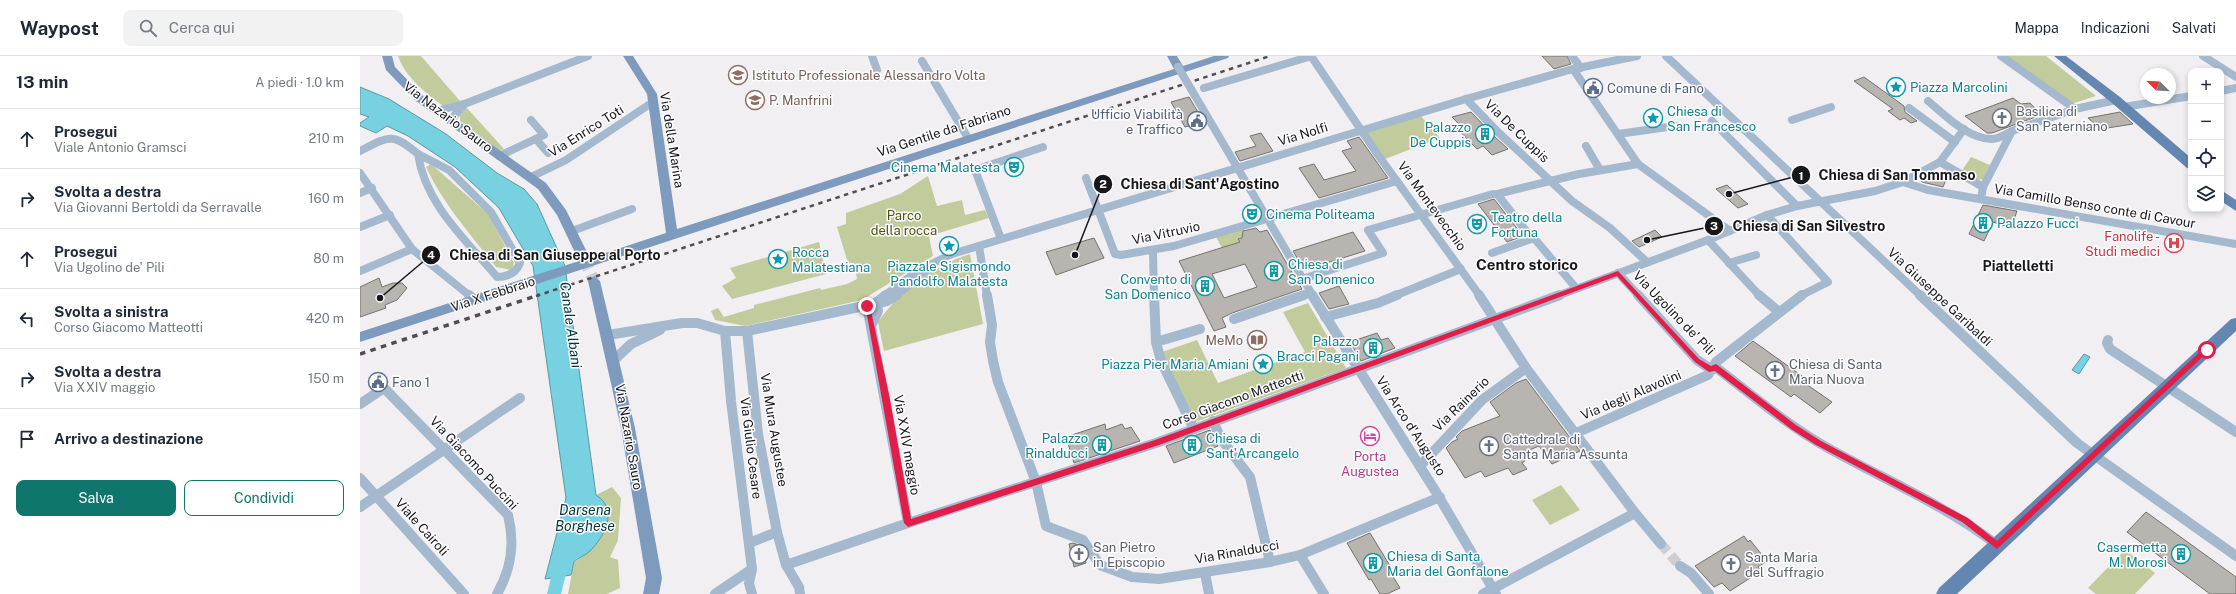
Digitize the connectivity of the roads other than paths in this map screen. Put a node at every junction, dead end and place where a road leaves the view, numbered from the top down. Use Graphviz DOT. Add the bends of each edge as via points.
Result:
graph roads {
  1 [pos="387,56"];
  2 [pos="588,56"];
  3 [pos="628,56"];
  4 [pos="872,56"];
  5 [pos="1172,56"];
  6 [pos="1224,56"];
  7 [pos="1311,56"];
  8 [pos="1572,56"];
  9 [pos="1637,56"];
  10 [pos="1666,56"];
  11 [pos="2001,56"];
  12 [pos="2059,56"];
  13 [pos="2203,56"];
  14 [pos="922,61"];
  15 [pos="1178,67"];
  16 [pos="1581,68"];
  17 [pos="1573,69"];
  18 [pos="878,70"];
  19 [pos="2236,77"];
  20 [pos="1204,88"];
  21 [pos="2236,88"];
  22 [pos="2224,90"];
  23 [pos="2188,96"];
  24 [pos="1466,99"];
  25 [pos="1928,101"];
  26 [pos="653,102"];
  27 [pos="467,103"];
  28 [pos="2120,104"];
  29 [pos="1831,107"];
  30 [pos="1909,108"];
  31 [pos="2075,109"];
  32 [pos="437,111"];
  33 [pos="1733,118"];
  34 [pos="531,120"];
  35 [pos="1792,120"];
  36 [pos="453,122"];
  37 [pos="1675,126"];
  38 [pos="1964,129"];
  39 [pos="1361,130"];
  40 [pos="2012,131"];
  41 [pos="1618,134"];
  42 [pos="968,138"];
  43 [pos="536,139"];
  44 [pos="1955,142"];
  45 [pos="1586,146"];
  46 [pos="1043,147"];
  47 [pos="360,151"];
  48 [pos="548,153"];
  49 [pos="418,154"];
  50 [pos="499,156"];
  51 [pos="1940,162"];
  52 [pos="2188,162"];
  53 [pos="1638,164"];
  54 [pos="1236,168"];
  55 [pos="1600,170"];
  56 [pos="360,173"];
  57 [pos="531,177"];
  58 [pos="1086,178"];
  59 [pos="1550,180"];
  60 [pos="1397,181"];
  61 [pos="1903,182"];
  62 [pos="1983,187"];
  63 [pos="372,188"];
  64 [pos="1499,193"];
  65 [pos="2224,193"];
  66 [pos="2224,193"];
  67 [pos="360,194"];
  68 [pos="2224,194"];
  69 [pos="1981,200"];
  70 [pos="2236,200"];
  71 [pos="1820,201"];
  72 [pos="2236,203"];
  73 [pos="1797,206"];
  74 [pos="2236,207"];
  75 [pos="632,209"];
  76 [pos="1100,210"];
  77 [pos="1421,214"];
  78 [pos="390,215"];
  79 [pos="1767,215"];
  80 [pos="1266,218"];
  81 [pos="360,227"];
  82 [pos="572,231"];
  83 [pos="1730,231"];
  84 [pos="672,234"];
  85 [pos="1210,236"];
  86 [pos="1534,238"];
  87 [pos="1001,239"];
  88 [pos="1708,240"];
  89 [pos="2236,244"];
  90 [pos="1215,245"];
  91 [pos="979,246"];
  92 [pos="412,249"];
  93 [pos="1153,251"];
  94 [pos="1492,253"];
  95 [pos="1756,255"];
  96 [pos="583,261"];
  97 [pos="1647,262"];
  98 [pos="1729,262"];
  99 [pos="1461,269"];
  100 [pos="360,271"];
  101 [pos="1618,273"];
  102 [pos="1302,279"];
  103 [pos="594,281"];
  104 [pos="1576,288"];
  105 [pos="1311,293"];
  106 [pos="475,300"];
  107 [pos="877,302"];
  108 [pos="867,306"];
  109 [pos="1779,312"];
  110 [pos="1325,317"];
  111 [pos="1496,319"];
  112 [pos="1234,320"];
  113 [pos="2236,323"];
  114 [pos="872,324"];
  115 [pos="672,325"];
  116 [pos="1200,329"];
  117 [pos="725,331"];
  118 [pos="747,331"];
  119 [pos="608,335"];
  120 [pos="360,337"];
  121 [pos="2108,340"];
  122 [pos="1156,342"];
  123 [pos="614,360"];
  124 [pos="1526,368"];
  125 [pos="1713,368"];
  126 [pos="1357,370"];
  127 [pos="2167,387"];
  128 [pos="520,398"];
  129 [pos="360,404"];
  130 [pos="1212,421"];
  131 [pos="1194,429"];
  132 [pos="2236,432"];
  133 [pos="1576,433"];
  134 [pos="444,450"];
  135 [pos="2094,455"];
  136 [pos="1420,466"];
  137 [pos="360,478"];
  138 [pos="1036,482"];
  139 [pos="376,496"];
  140 [pos="1440,497"];
  141 [pos="360,507"];
  142 [pos="1635,513"];
  143 [pos="908,523"];
  144 [pos="777,532"];
  145 [pos="749,543"];
  146 [pos="1661,544"];
  147 [pos="1997,545"];
  148 [pos="1300,555"];
  149 [pos="2236,556"];
  150 [pos="1270,562"];
  151 [pos="786,565"];
  152 [pos="1682,568"];
  153 [pos="752,569"];
  154 [pos="1205,573"];
  155 [pos="1491,592"];
  156 [pos="464,594"];
  157 [pos="497,594"];
  158 [pos="651,594"];
  159 [pos="715,594"];
  160 [pos="752,594"];
  161 [pos="800,594"];
  162 [pos="1209,594"];
  163 [pos="1324,594"];
  164 [pos="1709,594"];
  165 [pos="1945,594"];
  1 -- 32 [label="street, Via Nazario Sauro" via="390,68 398,78"];
  2 -- 27 [label="street"];
  3 -- 26 [label="street, Via della Marina" via="649,87"];
  4 -- 18 [label="street"];
  5 -- 15 [label="street"];
  6 -- 42 [label="street, Via Gentile da Fabriano"];
  7 -- 20 [label="street"];
  7 -- 39 [label="street, Via Montevecchio"];
  8 -- 16 [label="street"];
  9 -- 16 [label="street, Via Nolfi"];
  10 -- 33 [label="street, Via Giuseppe Garibaldi"];
  11 -- 31 [label="street"];
  12 -- 28 [label="main road"];
  13 -- 19 [label="street"];
  14 -- 42 [label="street"];
  15 -- 54 [label="street, Via Arco d'Augusto, bridge"];
  16 -- 17 [label="street, Via Nolfi"];
  17 -- 24 [label="street, Via Nolfi"];
  17 -- 41 [label="street"];
  21 -- 22 [label="street"];
  23 -- 28 [label="street"];
  24 -- 39 [label="street, Via Nolfi"];
  24 -- 59 [label="street, Via De Cuppis" via="1498,133"];
  25 -- 38 [label="street"];
  26 -- 57 [label="street, Via Enrico Toti" via="566,160"];
  26 -- 84 [label="street, Via della Marina"];
  27 -- 32 [label="street"];
  27 -- 36 [label="street" via="454,116"];
  28 -- 31 [label="street"];
  28 -- 52 [label="main road"];
  29 -- 35 [label="street"];
  30 -- 44 [label="street"];
  31 -- 40 [label="street"];
  32 -- 36 [label="street, Via Nazario Sauro"];
  33 -- 71 [label="street, Via Giuseppe Garibaldi"];
  33 -- 73 [label="street" via="1712,121"];
  34 -- 43 [label="street" via="544,135"];
  36 -- 50 [label="street, Via Nazario Sauro"];
  37 -- 41 [label="street"];
  38 -- 40 [label="street" via="1993,139"];
  38 -- 44 [label="street"];
  39 -- 54 [label="street, Via Nolfi"];
  39 -- 60 [label="street, Via Montevecchio"];
  40 -- 62 [label="street"];
  41 -- 53 [label="street"];
  42 -- 84 [label="street, Via Gentile da Fabriano"];
  43 -- 48 [label="street"];
  43 -- 50 [label="street, Via Nazario Sauro"];
  44 -- 51 [label="street"];
  45 -- 55 [label="street"];
  46 -- 87 [label="street" via="974,170"];
  47 -- 49 [label="street" via="392,138 401,140"];
  49 -- 49 [label="street" via="418,164 425,185 446,216 497,277 512,274 519,268 520,262 491,212 449,170"];
  50 -- 57 [label="street, Via Nazario Sauro"];
  51 -- 61 [label="street, Corso Giacomo Matteotti"];
  51 -- 62 [label="street"];
  53 -- 55 [label="street"];
  53 -- 83 [label="street"];
  54 -- 76 [label="street, Via Nolfi"];
  54 -- 80 [label="street, Via Arco d'Augusto"];
  55 -- 59 [label="street"];
  56 -- 63 [label="street"];
  57 -- 82 [label="street, Via Nazario Sauro" via="552,198"];
  58 -- 76 [label="street"];
  59 -- 64 [label="street"];
  59 -- 97 [label="street, Via De Cuppis" via="1572,201 1628,243"];
  60 -- 77 [label="street, Via Montevecchio"];
  60 -- 80 [label="street, Via Vitruvio"];
  61 -- 69 [label="street, Via Camillo Benso conte di Cavour" via="1928,190"];
  61 -- 71 [label="street, Corso Giacomo Matteotti" via="1874,191"];
  62 -- 69 [label="street"];
  63 -- 67 [label="street"];
  63 -- 78 [label="street"];
  64 -- 77 [label="street"];
  64 -- 86 [label="street"];
  65 -- 70 [label="main road"];
  66 -- 72 [label="main road"];
  68 -- 74 [label="main road"];
  69 -- 89 [label="street, Via Camillo Benso conte di Cavour"];
  71 -- 73 [label="street, Corso Giacomo Matteotti"];
  71 -- 135 [label="street, Via Giuseppe Garibaldi" via="2071,438"];
  73 -- 79 [label="street, Corso Giacomo Matteotti"];
  75 -- 82 [label="street"];
  76 -- 87 [label="street, Via Nolfi"];
  76 -- 93 [label="street, Via Vitruvio" via="1115,254"];
  77 -- 99 [label="street, Via Montevecchio"];
  77 -- 102 [label="street" via="1368,230 1383,253"];
  78 -- 81 [label="street"];
  78 -- 92 [label="street"];
  79 -- 83 [label="street, Corso Giacomo Matteotti"];
  79 -- 109 [label="street, Via degli Alavolini" via="1828,282 1797,298"];
  80 -- 85 [label="street, Via Vitruvio"];
  80 -- 102 [label="street, Via Arco d'Augusto"];
  82 -- 96 [label="street, Via Nazario Sauro"];
  83 -- 88 [label="street, Corso Giacomo Matteotti"];
  84 -- 96 [label="street, Via X Febbraio"];
  85 -- 90 [label="street"];
  85 -- 93 [label="street, Via Vitruvio"];
  86 -- 94 [label="street"];
  86 -- 104 [label="street"];
  87 -- 91 [label="street, Via Nolfi"];
  88 -- 97 [label="street, Corso Giacomo Matteotti"];
  88 -- 98 [label="street"];
  91 -- 107 [label="street, Via Nolfi" via="939,259 894,298"];
  91 -- 138 [label="street" via="992,325 989,338 1001,393"];
  92 -- 100 [label="street"];
  92 -- 106 [label="street"];
  93 -- 122 [label="street"];
  95 -- 98 [label="street"];
  96 -- 106 [label="street, Via X Febbraio"];
  97 -- 101 [label="street, Corso Giacomo Matteotti"];
  98 -- 109 [label="street" via="1757,294"];
  99 -- 110 [label="street" via="1378,303"];
  99 -- 111 [label="street, Via Montevecchio"];
  101 -- 104 [label="street, Corso Giacomo Matteotti"];
  101 -- 125 [label="street, Via Ugolino de' Pili" via="1697,360"];
  102 -- 105 [label="street, Via Arco d'Augusto"];
  103 -- 119 [label="street, Via Nazario Sauro"];
  104 -- 111 [label="street, Corso Giacomo Matteotti"];
  105 -- 110 [label="street, Via Arco d'Augusto"];
  105 -- 112 [label="street"];
  106 -- 120 [label="street, Via X Febbraio"];
  107 -- 108 [label="street"];
  107 -- 114 [label="street, Via XXIV maggio" via="878,311"];
  108 -- 114 [label="street, Via XXIV maggio"];
  108 -- 118 [label="street"];
  109 -- 125 [label="street, Via degli Alavolini" via="1716,362"];
  110 -- 126 [label="street, Via Arco d'Augusto"];
  111 -- 124 [label="street, Via Montevecchio"];
  111 -- 126 [label="street, Corso Giacomo Matteotti"];
  113 -- 127 [label="main road"];
  114 -- 143 [label="street, Via XXIV maggio"];
  115 -- 117 [label="street" via="697,323"];
  115 -- 119 [label="street"];
  115 -- 123 [label="street" via="631,344"];
  116 -- 122 [label="street"];
  117 -- 118 [label="street"];
  117 -- 145 [label="street, Via Giulio Cesare"];
  118 -- 144 [label="street, Via Mura Augustee" via="758,434"];
  119 -- 123 [label="street, Via Nazario Sauro"];
  121 -- 127 [label="street" via="2110,349"];
  122 -- 131 [label="street" via="1161,362"];
  123 -- 158 [label="street, Via Nazario Sauro" via="654,578"];
  124 -- 133 [label="street, Via Montevecchio"];
  124 -- 136 [label="street, Via Rainerio" via="1499,385 1452,430"];
  125 -- 133 [label="street, Via degli Alavolini" via="1708,375 1682,388"];
  125 -- 147 [label="street, Via Ugolino de' Pili" via="1793,427 1836,453 1965,520"];
  126 -- 130 [label="street, Corso Giacomo Matteotti"];
  126 -- 136 [label="street, Via Arco d'Augusto"];
  127 -- 132 [label="street"];
  127 -- 135 [label="main road"];
  128 -- 134 [label="street"];
  129 -- 134 [label="street, Via Giacomo Puccini" via="384,388"];
  130 -- 131 [label="street, Corso Giacomo Matteotti"];
  130 -- 150 [label="street" via="1221,439 1250,477"];
  131 -- 138 [label="street, Corso Giacomo Matteotti"];
  133 -- 142 [label="street, Via Montevecchio"];
  134 -- 139 [label="street"];
  134 -- 157 [label="street, Via Giacomo Puccini" via="508,515 513,529 507,573"];
  135 -- 147 [label="main road"];
  135 -- 149 [label="street, Via Giuseppe Garibaldi"];
  136 -- 140 [label="street, Via Arco d'Augusto"];
  137 -- 139 [label="street, Viale Cairoli"];
  138 -- 143 [label="street, Corso Giacomo Matteotti"];
  138 -- 154 [label="street, Via Rinalducci" via="1046,526 1083,540 1100,565 1132,577 1158,579"];
  139 -- 141 [label="street"];
  139 -- 156 [label="street, Viale Cairoli"];
  140 -- 148 [label="street, Via Rinalducci"];
  140 -- 155 [label="street, Via Arco d'Augusto"];
  142 -- 146 [label="street, Via Montevecchio"];
  142 -- 155 [label="street"];
  143 -- 151 [label="street, Corso Giacomo Matteotti"];
  144 -- 145 [label="street"];
  144 -- 151 [label="street, Via Mura Augustee"];
  145 -- 153 [label="street, Via Giulio Cesare"];
  147 -- 165 [label="main road"];
  148 -- 150 [label="street, Via Rinalducci"];
  148 -- 163 [label="street"];
  150 -- 154 [label="street, Via Rinalducci"];
  151 -- 161 [label="street, Via Mura Augustee" via="799,587"];
  152 -- 164 [label="street"];
  153 -- 159 [label="street"];
  153 -- 160 [label="street, Via Giulio Cesare" via="749,583"];
  154 -- 162 [label="street"];
}
